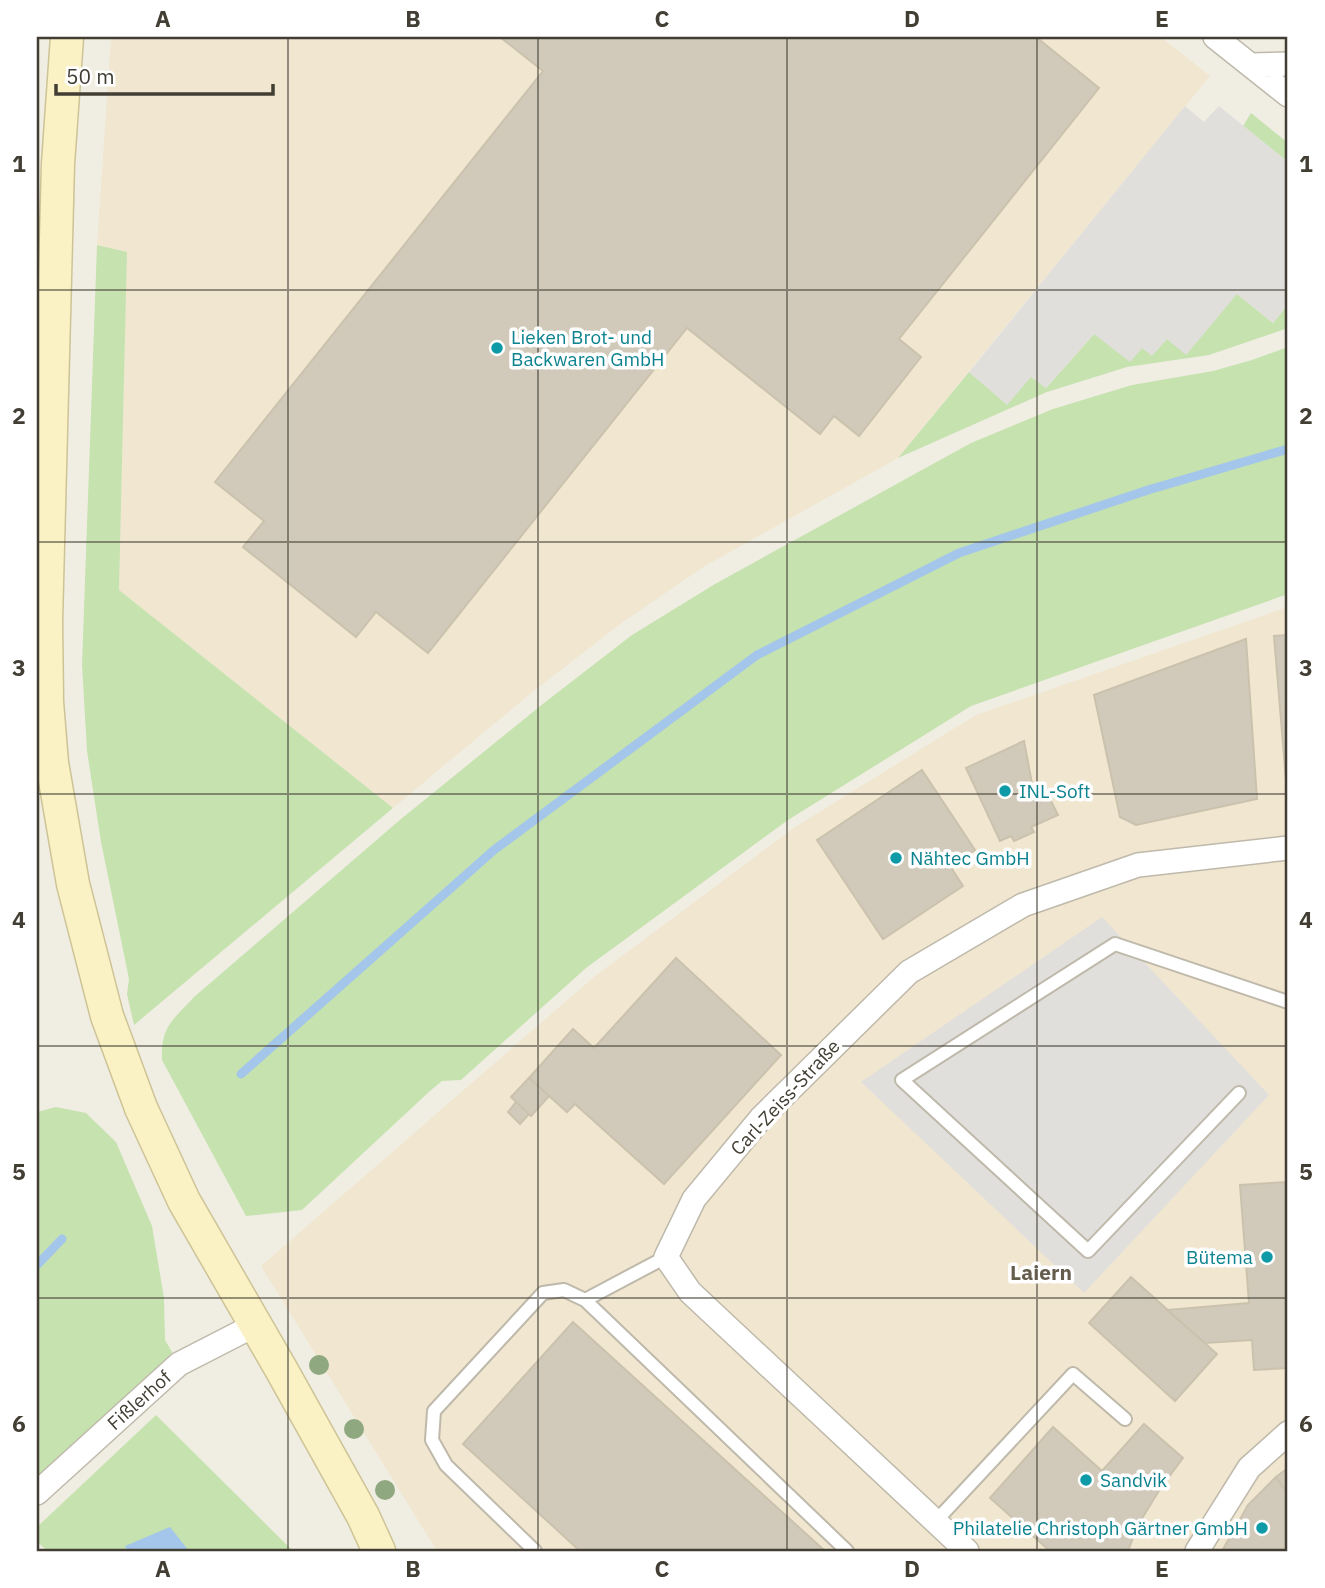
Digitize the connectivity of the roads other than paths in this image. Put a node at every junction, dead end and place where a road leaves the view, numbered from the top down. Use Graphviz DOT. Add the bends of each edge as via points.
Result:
graph roads {
  1 [pos="67,37"];
  2 [pos="1215,37"];
  3 [pos="1288,64"];
  4 [pos="1251,65"];
  5 [pos="1288,95"];
  6 [pos="1288,855"];
  7 [pos="1288,1002"];
  8 [pos="1239,1093"];
  9 [pos="666,1257"];
  10 [pos="585,1300"];
  11 [pos="255,1325"];
  12 [pos="1125,1419"];
  13 [pos="1288,1433"];
  14 [pos="37,1493"];
  15 [pos="935,1521"];
  16 [pos="379,1551"];
  17 [pos="535,1551"];
  18 [pos="847,1551"];
  19 [pos="967,1551"];
  20 [pos="1197,1551"];
  1 -- 11 [label="main road" via="47,494 47,688 52,763 73,884 114,1035 184,1201"];
  2 -- 4 [label="street"];
  3 -- 4 [label="street"];
  4 -- 5 [label="street"];
  6 -- 9 [label="street, Carl-Zeiss-Straße" via="1138,865 1023,905 908,972 761,1118 694,1199"];
  7 -- 8 [label="lane" via="1115,944 902,1080 1088,1251"];
  9 -- 10 [label="lane"];
  9 -- 15 [label="street" via="690,1292"];
  10 -- 17 [label="lane" via="564,1290 543,1293 435,1411 432,1440 446,1465"];
  10 -- 18 [label="lane"];
  11 -- 14 [label="street, Fißlerhof" via="179,1364"];
  11 -- 16 [label="main road"];
  12 -- 15 [label="lane" via="1073,1374"];
  13 -- 20 [label="street" via="1250,1468"];
  15 -- 19 [label="street"];
}
